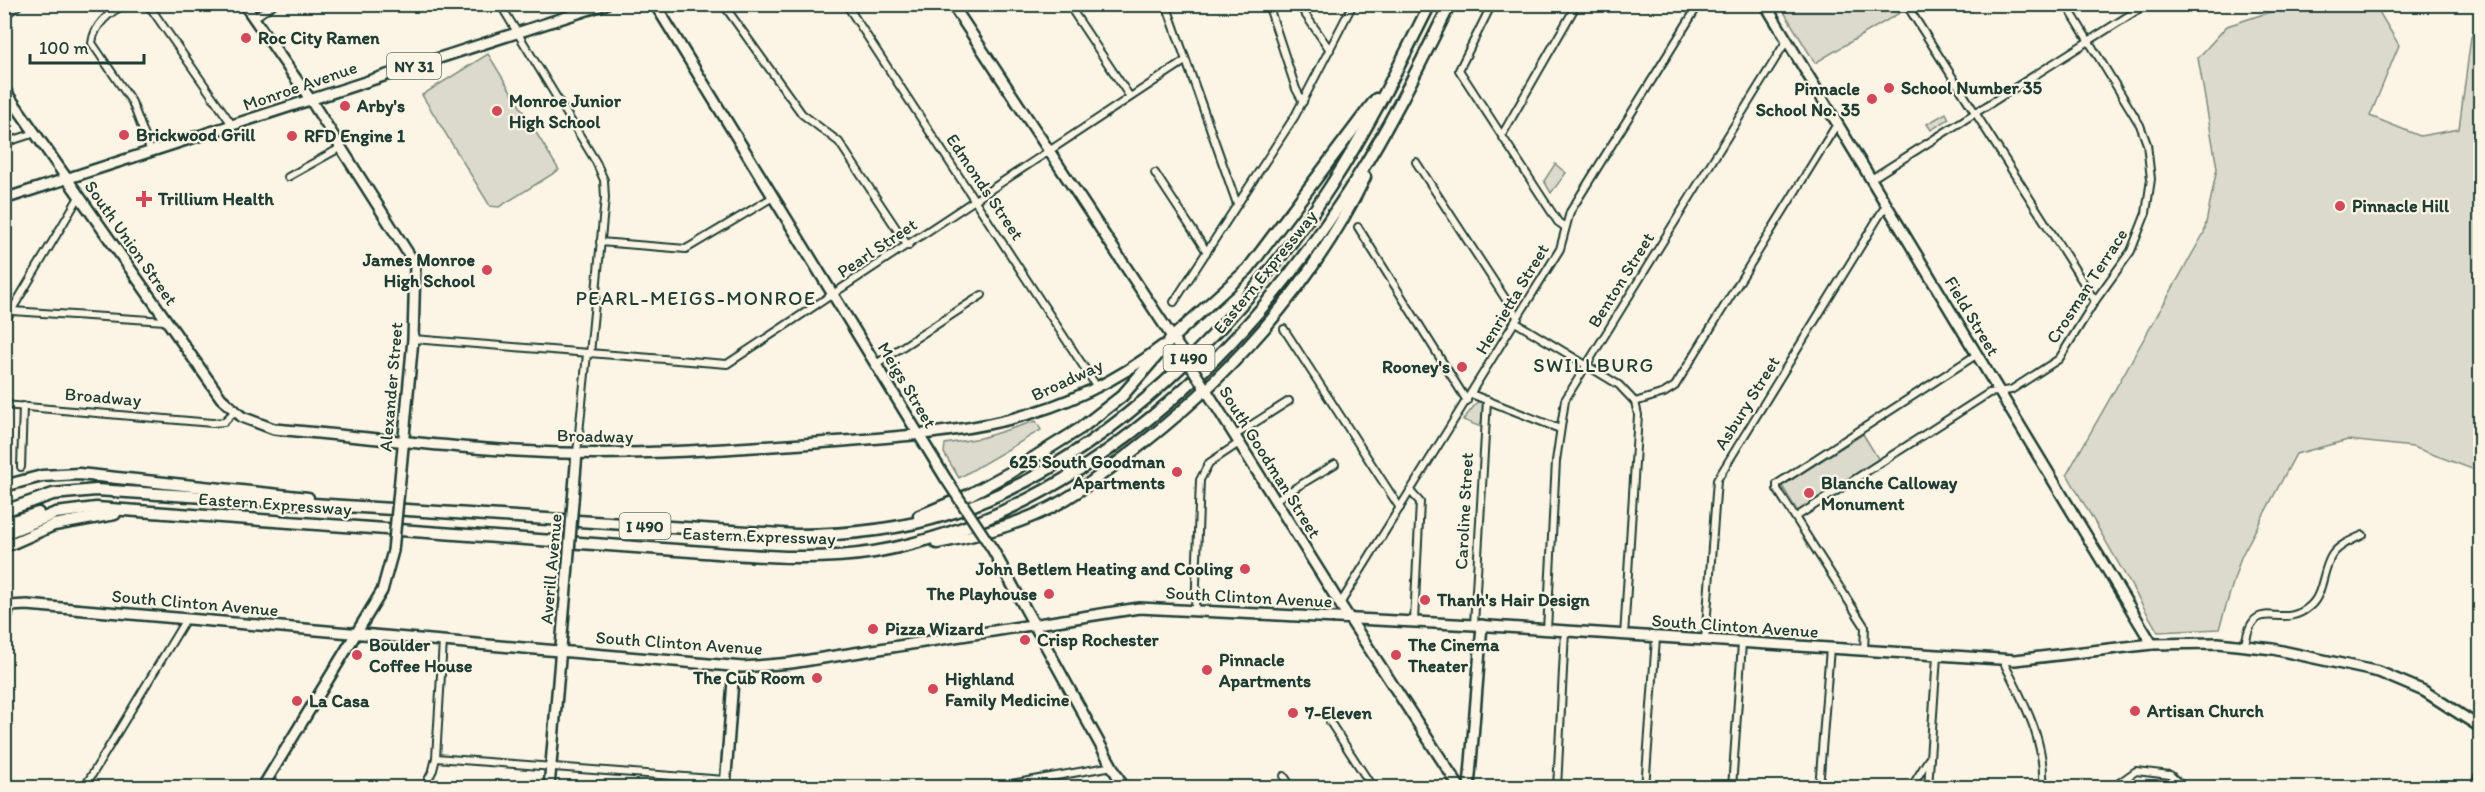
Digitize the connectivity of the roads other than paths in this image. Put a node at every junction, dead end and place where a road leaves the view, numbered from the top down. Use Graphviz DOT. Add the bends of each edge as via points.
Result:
graph roads {
  1 [pos="20,4"];
  2 [pos="127,4"];
  3 [pos="145,4"];
  4 [pos="244,4"];
  5 [pos="274,4"];
  6 [pos="500,4"];
  7 [pos="606,4"];
  8 [pos="655,4"];
  9 [pos="723,4"];
  10 [pos="846,4"];
  11 [pos="952,4"];
  12 [pos="1068,4"];
  13 [pos="1167,4"];
  14 [pos="1268,4"];
  15 [pos="1298,4"];
  16 [pos="1353,4"];
  17 [pos="1429,4"];
  18 [pos="1451,4"];
  19 [pos="1492,4"];
  20 [pos="1577,4"];
  21 [pos="1699,4"];
  22 [pos="1765,4"];
  23 [pos="1906,4"];
  24 [pos="2066,4"];
  25 [pos="2147,4"];
  26 [pos="4,16"];
  27 [pos="254,18"];
  28 [pos="518,32"];
  29 [pos="1787,40"];
  30 [pos="2090,42"];
  31 [pos="1329,50"];
  32 [pos="1185,61"];
  33 [pos="1399,67"];
  34 [pos="4,89"];
  35 [pos="1130,97"];
  36 [pos="310,99"];
  37 [pos="1303,102"];
  38 [pos="1397,110"];
  39 [pos="1976,115"];
  40 [pos="1837,124"];
  41 [pos="234,126"];
  42 [pos="35,133"];
  43 [pos="1502,135"];
  44 [pos="4,143"];
  45 [pos="340,148"];
  46 [pos="1049,151"];
  47 [pos="151,152"];
  48 [pos="1416,162"];
  49 [pos="1155,173"];
  50 [pos="288,177"];
  51 [pos="66,178"];
  52 [pos="1870,179"];
  53 [pos="773,196"];
  54 [pos="79,197"];
  55 [pos="4,199"];
  56 [pos="976,201"];
  57 [pos="1237,204"];
  58 [pos="1886,205"];
  59 [pos="1358,227"];
  60 [pos="1565,227"];
  61 [pos="600,242"];
  62 [pos="908,246"];
  63 [pos="1207,252"];
  64 [pos="834,295"];
  65 [pos="982,295"];
  66 [pos="2095,301"];
  67 [pos="1174,302"];
  68 [pos="12,311"];
  69 [pos="1516,320"];
  70 [pos="165,321"];
  71 [pos="4,323"];
  72 [pos="1284,329"];
  73 [pos="1173,337"];
  74 [pos="413,339"];
  75 [pos="589,354"];
  76 [pos="1976,355"];
  77 [pos="876,364"];
  78 [pos="1586,365"];
  79 [pos="1097,387"];
  80 [pos="1204,388"];
  81 [pos="1999,391"];
  82 [pos="1471,394"];
  83 [pos="1289,400"];
  84 [pos="1486,400"];
  85 [pos="1467,401"];
  86 [pos="1635,402"];
  87 [pos="4,405"];
  88 [pos="23,406"];
  89 [pos="234,412"];
  90 [pos="1560,429"];
  91 [pos="918,435"];
  92 [pos="1237,440"];
  93 [pos="403,441"];
  94 [pos="577,453"];
  95 [pos="1335,464"];
  96 [pos="21,467"];
  97 [pos="4,486"];
  98 [pos="1410,491"];
  99 [pos="1275,501"];
  100 [pos="90,508"];
  101 [pos="1400,508"];
  102 [pos="413,509"];
  103 [pos="4,511"];
  104 [pos="164,512"];
  105 [pos="1796,517"];
  106 [pos="4,524"];
  107 [pos="878,529"];
  108 [pos="4,534"];
  109 [pos="2362,535"];
  110 [pos="4,547"];
  111 [pos="872,552"];
  112 [pos="1340,604"];
  113 [pos="6,607"];
  114 [pos="1195,610"];
  115 [pos="1349,618"];
  116 [pos="186,619"];
  117 [pos="1414,621"];
  118 [pos="1037,625"];
  119 [pos="1478,625"];
  120 [pos="4,629"];
  121 [pos="1547,630"];
  122 [pos="1566,631"];
  123 [pos="355,634"];
  124 [pos="1624,636"];
  125 [pos="1656,638"];
  126 [pos="1705,640"];
  127 [pos="443,641"];
  128 [pos="1742,643"];
  129 [pos="2152,644"];
  130 [pos="2245,645"];
  131 [pos="1830,648"];
  132 [pos="560,651"];
  133 [pos="1864,651"];
  134 [pos="1937,656"];
  135 [pos="2002,659"];
  136 [pos="734,667"];
  137 [pos="1330,722"];
  138 [pos="2481,727"];
  139 [pos="1930,757"];
  140 [pos="436,758"];
  141 [pos="1113,766"];
  142 [pos="552,767"];
  143 [pos="1284,776"];
  144 [pos="2481,776"];
  145 [pos="725,784"];
  146 [pos="264,787"];
  147 [pos="84,788"];
  148 [pos="424,788"];
  149 [pos="549,788"];
  150 [pos="988,788"];
  151 [pos="1124,788"];
  152 [pos="1292,788"];
  153 [pos="1373,788"];
  154 [pos="1460,788"];
  155 [pos="1469,788"];
  156 [pos="1557,788"];
  157 [pos="1645,788"];
  158 [pos="1732,788"];
  159 [pos="1819,788"];
  160 [pos="1911,788"];
  161 [pos="1928,788"];
  162 [pos="2043,788"];
  163 [pos="2112,788"];
  164 [pos="2184,788"];
  165 [pos="2477,788"];
  1 -- 26 [label="street"];
  2 -- 47 [label="street" via="98,27 93,48 132,102"];
  3 -- 41 [label="street"];
  4 -- 27 [label="street, Alexander Street"];
  5 -- 27 [label="street"];
  6 -- 28 [label="street, Averill Avenue"];
  7 -- 28 [label="street, Monroe Avenue / NY 31"];
  8 -- 53 [label="street, Meigs Street"];
  9 -- 62 [label="street" via="802,114 839,142"];
  10 -- 56 [label="street, Edmonds Street"];
  11 -- 46 [label="street, South Goodman Street"];
  12 -- 35 [label="street"];
  13 -- 32 [label="street"];
  14 -- 37 [label="street"];
  15 -- 31 [label="street"];
  16 -- 31 [label="street"];
  17 -- 33 [label="highway, Eastern Expressway / I 490"];
  18 -- 38 [label="highway, Eastern Expressway / I 490"];
  19 -- 43 [label="street" via="1458,70"];
  20 -- 43 [label="street"];
  21 -- 60 [label="street, Henrietta Street" via="1570,212"];
  22 -- 29 [label="street, Field Street"];
  23 -- 39 [label="street"];
  24 -- 30 [label="street, Crosman Terrace"];
  25 -- 30 [label="street"];
  27 -- 36 [label="street, Alexander Street"];
  28 -- 36 [label="street, Monroe Avenue / NY 31"];
  28 -- 61 [label="street, Averill Avenue" via="604,180"];
  29 -- 40 [label="street, Field Street"];
  29 -- 78 [label="street, Benton Street"];
  30 -- 39 [label="street"];
  30 -- 66 [label="street, Crosman Terrace" via="2140,125 2151,178 2146,213 2135,243"];
  31 -- 37 [label="street"];
  32 -- 35 [label="street, Pearl Street"];
  32 -- 57 [label="street"];
  33 -- 73 [label="highway" via="1248,269"];
  33 -- 107 [label="highway, Eastern Expressway / I 490" via="1352,152 1290,244 1228,318 1168,377 1093,438 1023,482 954,512"];
  34 -- 42 [label="street, South Union Street"];
  35 -- 46 [label="street, Pearl Street"];
  36 -- 41 [label="street, Monroe Avenue / NY 31"];
  36 -- 45 [label="street, Alexander Street"];
  37 -- 57 [label="street"];
  38 -- 80 [label="highway" via="1350,207 1315,265 1276,314"];
  38 -- 111 [label="highway, Eastern Expressway / I 490" via="1340,205 1282,283 1217,355 1150,416 1078,471 1018,505 953,531"];
  39 -- 52 [label="street"];
  39 -- 66 [label="street"];
  40 -- 52 [label="street, Field Street"];
  40 -- 86 [label="street" via="1675,386"];
  41 -- 47 [label="street, Monroe Avenue / NY 31"];
  42 -- 44 [label="street"];
  42 -- 51 [label="street, South Union Street"];
  43 -- 60 [label="street"];
  45 -- 50 [label="street"];
  45 -- 74 [label="street, Alexander Street" via="415,264"];
  46 -- 56 [label="street, Pearl Street"];
  46 -- 73 [label="street, South Goodman Street"];
  47 -- 51 [label="street, Monroe Avenue / NY 31"];
  48 -- 69 [label="street"];
  49 -- 63 [label="street"];
  51 -- 54 [label="street, South Union Street"];
  51 -- 55 [label="street, Monroe Avenue / NY 31"];
  52 -- 58 [label="street, Field Street"];
  53 -- 61 [label="street" via="686,249"];
  53 -- 64 [label="street, Meigs Street"];
  54 -- 68 [label="street"];
  54 -- 70 [label="street, South Union Street"];
  56 -- 62 [label="street, Pearl Street"];
  56 -- 79 [label="street, Edmonds Street"];
  57 -- 63 [label="street"];
  58 -- 76 [label="street, Field Street"];
  58 -- 126 [label="street, Asbury Street" via="1717,480"];
  59 -- 85 [label="street"];
  60 -- 69 [label="street, Henrietta Street" via="1560,249"];
  61 -- 75 [label="street, Averill Avenue"];
  62 -- 64 [label="street, Pearl Street"];
  63 -- 67 [label="street"];
  64 -- 75 [label="street, Pearl Street" via="727,364"];
  64 -- 77 [label="street, Meigs Street"];
  65 -- 77 [label="street"];
  66 -- 81 [label="street, Crosman Terrace" via="2059,359 2011,390"];
  68 -- 70 [label="street"];
  68 -- 71 [label="street"];
  69 -- 78 [label="street"];
  69 -- 82 [label="street, Henrietta Street"];
  70 -- 89 [label="street, South Union Street"];
  72 -- 101 [label="street"];
  73 -- 79 [label="street, Broadway"];
  73 -- 80 [label="street, South Goodman Street, bridge"];
  73 -- 107 [label="highway" via="1122,396 1063,441 969,495"];
  74 -- 75 [label="street, Pearl Street"];
  74 -- 93 [label="street, Alexander Street"];
  75 -- 94 [label="street, Averill Avenue"];
  76 -- 81 [label="street, Field Street"];
  76 -- 105 [label="street" via="1778,484 1777,489"];
  77 -- 91 [label="street, Meigs Street"];
  78 -- 86 [label="street" via="1619,385"];
  78 -- 90 [label="street, Benton Street" via="1565,400"];
  79 -- 91 [label="street, Broadway" via="1034,414 980,428"];
  80 -- 92 [label="street, South Goodman Street"];
  80 -- 111 [label="highway" via="1120,460 1045,510 955,539"];
  81 -- 105 [label="street, Crosman Terrace" via="1989,393"];
  81 -- 129 [label="street, Field Street"];
  82 -- 84 [label="street"];
  82 -- 85 [label="street, Henrietta Street"];
  83 -- 92 [label="street"];
  84 -- 90 [label="street"];
  84 -- 119 [label="street, Caroline Street"];
  85 -- 98 [label="street, Henrietta Street"];
  86 -- 124 [label="street" via="1638,415"];
  87 -- 88 [label="street, Broadway"];
  88 -- 89 [label="street, Broadway" via="212,423 224,422"];
  88 -- 96 [label="street"];
  89 -- 93 [label="street, Broadway" via="274,429"];
  90 -- 121 [label="street, Benton Street"];
  91 -- 94 [label="street, Broadway" via="688,453"];
  91 -- 118 [label="street, Meigs Street, bridge"];
  92 -- 99 [label="street, South Goodman Street"];
  92 -- 114 [label="street" via="1209,463 1200,480"];
  93 -- 94 [label="street, Broadway"];
  93 -- 123 [label="street, Alexander Street, bridge" via="393,551 382,591"];
  94 -- 132 [label="street, Averill Avenue, bridge"];
  95 -- 99 [label="street"];
  97 -- 102 [label="highway" via="35,477 79,474"];
  98 -- 101 [label="street, Henrietta Street"];
  98 -- 117 [label="street" via="1420,502"];
  99 -- 112 [label="street, South Goodman Street"];
  100 -- 104 [label="highway, Eastern Expressway / I 490"];
  100 -- 106 [label="highway" via="48,511"];
  100 -- 108 [label="highway, Eastern Expressway / I 490" via="49,515"];
  101 -- 112 [label="street, Henrietta Street"];
  102 -- 103 [label="highway, Eastern Expressway / I 490" via="96,490 47,496"];
  102 -- 107 [label="highway, Eastern Expressway / I 490" via="769,535"];
  104 -- 110 [label="highway" via="67,521"];
  104 -- 111 [label="highway, Eastern Expressway / I 490" via="760,556"];
  105 -- 133 [label="street" via="1865,627"];
  109 -- 130 [label="street" via="2333,554 2309,607 2287,617 2253,619 2248,625"];
  112 -- 115 [label="street, South Goodman Street"];
  113 -- 116 [label="street, South Clinton Avenue" via="27,605"];
  113 -- 120 [label="street" via="9,619"];
  114 -- 115 [label="street, South Clinton Avenue"];
  114 -- 118 [label="street, South Clinton Avenue" via="1138,608"];
  115 -- 117 [label="street, South Clinton Avenue"];
  115 -- 154 [label="street, South Goodman Street"];
  116 -- 123 [label="street, South Clinton Avenue"];
  116 -- 147 [label="street"];
  117 -- 119 [label="street, South Clinton Avenue"];
  118 -- 136 [label="street, South Clinton Avenue" via="791,663"];
  118 -- 141 [label="street, Meigs Street"];
  119 -- 121 [label="street, South Clinton Avenue"];
  119 -- 155 [label="street, Caroline Street"];
  121 -- 122 [label="street, South Clinton Avenue"];
  122 -- 124 [label="street, South Clinton Avenue"];
  122 -- 156 [label="street"];
  123 -- 127 [label="street, South Clinton Avenue"];
  123 -- 146 [label="street, Alexander Street"];
  124 -- 125 [label="street, South Clinton Avenue"];
  125 -- 126 [label="street, South Clinton Avenue"];
  125 -- 157 [label="street"];
  126 -- 128 [label="street, South Clinton Avenue"];
  127 -- 132 [label="street, South Clinton Avenue"];
  127 -- 140 [label="street"];
  128 -- 131 [label="street, South Clinton Avenue"];
  128 -- 158 [label="street"];
  129 -- 130 [label="street, South Clinton Avenue"];
  129 -- 135 [label="street, South Clinton Avenue" via="2043,659"];
  130 -- 138 [label="street, South Clinton Avenue" via="2343,663 2395,678"];
  131 -- 133 [label="street, South Clinton Avenue"];
  131 -- 159 [label="street"];
  132 -- 136 [label="street, South Clinton Avenue"];
  132 -- 142 [label="street, Averill Avenue"];
  133 -- 134 [label="street, South Clinton Avenue"];
  134 -- 135 [label="street, South Clinton Avenue"];
  134 -- 139 [label="street"];
  135 -- 162 [label="street" via="2036,730"];
  136 -- 145 [label="street"];
  137 -- 153 [label="street"];
  139 -- 160 [label="street"];
  139 -- 161 [label="street"];
  140 -- 142 [label="street"];
  140 -- 148 [label="street"];
  141 -- 150 [label="street"];
  141 -- 151 [label="street, Meigs Street"];
  142 -- 145 [label="street"];
  142 -- 149 [label="street, Averill Avenue"];
  143 -- 152 [label="street"];
  144 -- 165 [label="street"];
  163 -- 164 [label="street" via="2136,771 2170,775"];
}
